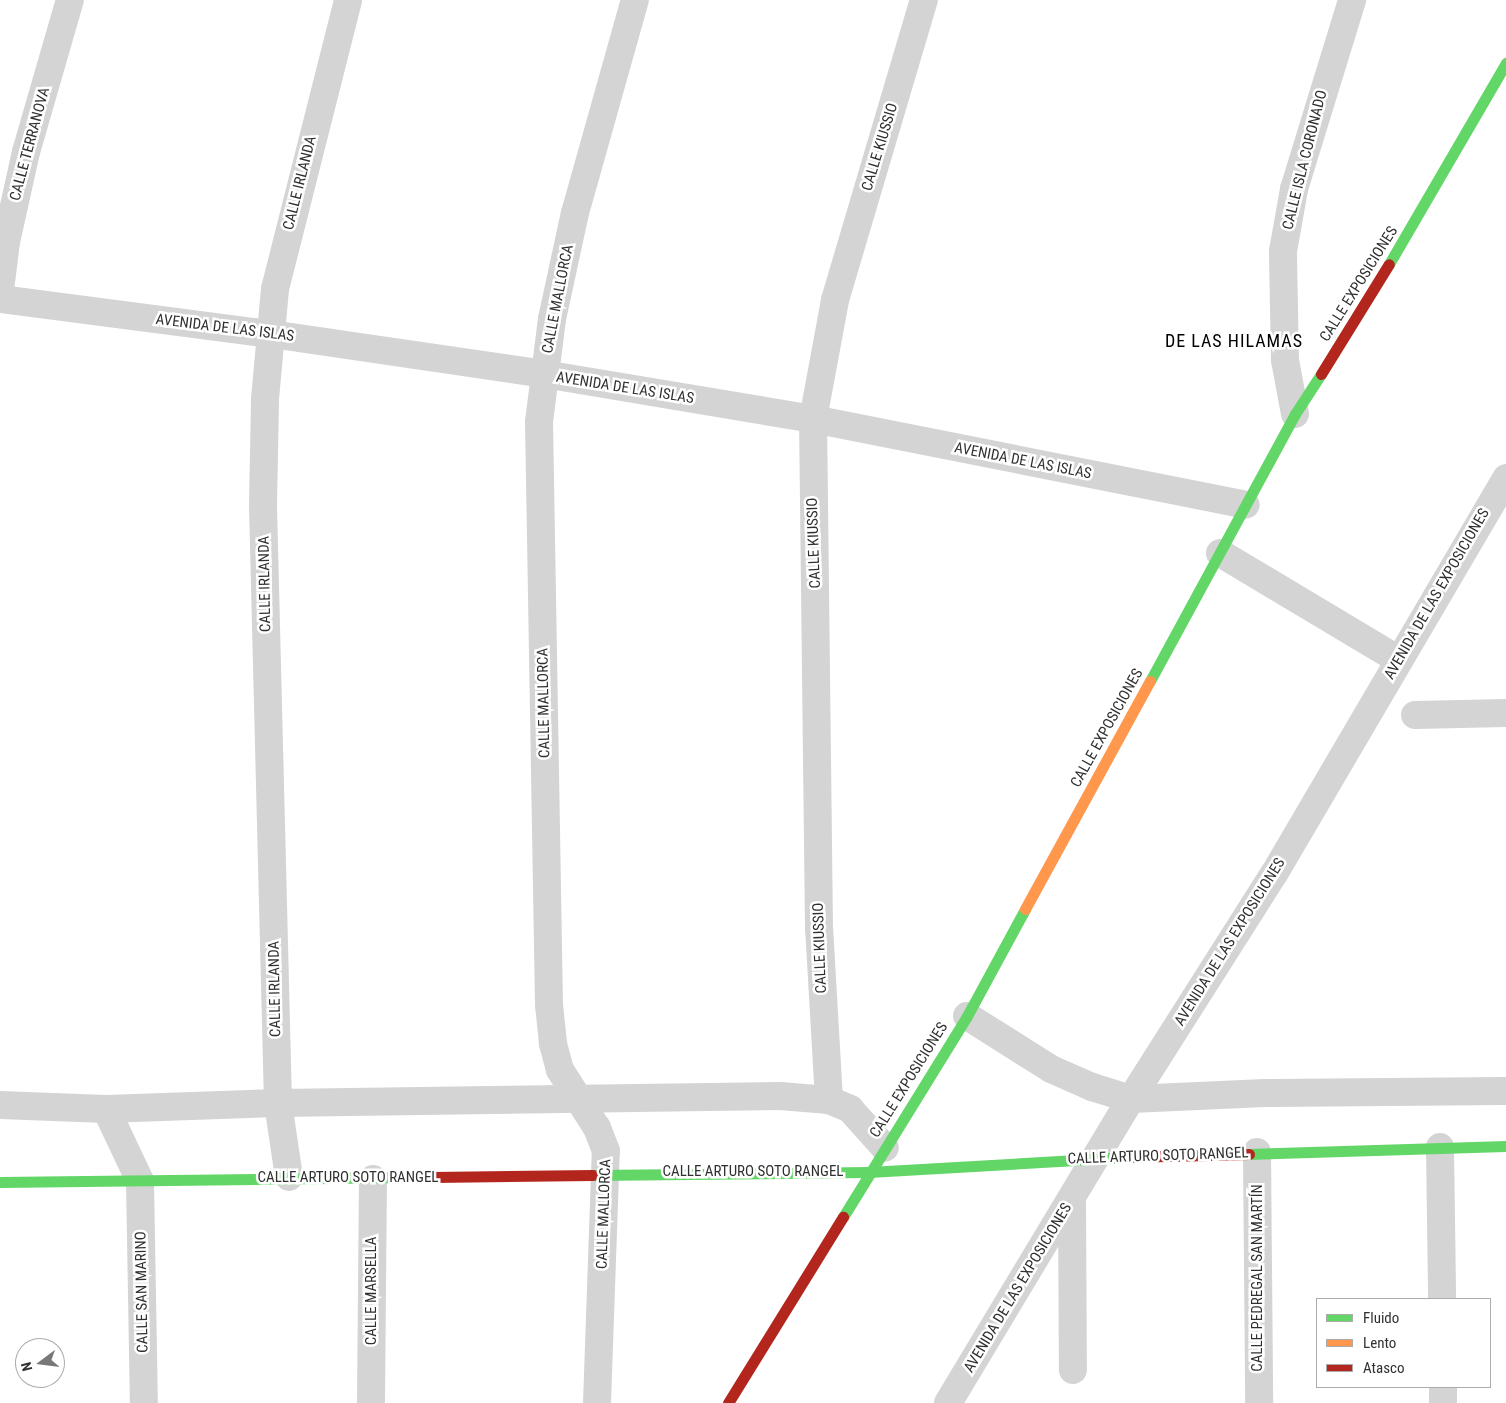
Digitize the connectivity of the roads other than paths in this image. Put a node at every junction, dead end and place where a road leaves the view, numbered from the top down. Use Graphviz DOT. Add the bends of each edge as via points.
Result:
graph roads {
  1 [pos="70,0"];
  2 [pos="348,0"];
  3 [pos="635,0"];
  4 [pos="924,0"];
  5 [pos="1352,0"];
  6 [pos="1506,63"];
  7 [pos="0,290"];
  8 [pos="0,299"];
  9 [pos="271,334"];
  10 [pos="544,374"];
  11 [pos="1295,414"];
  12 [pos="813,419"];
  13 [pos="1506,478"];
  14 [pos="1246,505"];
  15 [pos="1220,553"];
  16 [pos="1398,660"];
  17 [pos="1506,713"];
  18 [pos="1415,715"];
  19 [pos="967,1016"];
  20 [pos="1506,1091"];
  21 [pos="579,1098"];
  22 [pos="1131,1099"];
  23 [pos="828,1100"];
  24 [pos="278,1103"];
  25 [pos="0,1105"];
  26 [pos="106,1109"];
  27 [pos="1506,1146"];
  28 [pos="1440,1147"];
  29 [pos="885,1148"];
  30 [pos="1257,1152"];
  31 [pos="1097,1158"];
  32 [pos="869,1172"];
  33 [pos="607,1173"];
  34 [pos="289,1178"];
  35 [pos="373,1179"];
  36 [pos="140,1181"];
  37 [pos="0,1182"];
  38 [pos="1072,1199"];
  39 [pos="1442,1298"];
  40 [pos="1073,1370"];
  41 [pos="1442,1388"];
  42 [pos="144,1403"];
  43 [pos="371,1403"];
  44 [pos="597,1403"];
  45 [pos="728,1403"];
  46 [pos="948,1403"];
  47 [pos="1259,1403"];
  48 [pos="1443,1403"];
  1 -- 7 [label="street, CALLE TERRANOVA" via="26,152 6,242"];
  2 -- 9 [label="street, CALLE IRLANDA" via="291,218 275,289"];
  3 -- 10 [label="street, CALLE MALLORCA" via="575,213 552,319"];
  4 -- 12 [label="street, CALLE KIUSSIO" via="835,300"];
  5 -- 11 [label="street, CALLE ISLA CORONADO" via="1294,189 1283,251 1285,360"];
  6 -- 11 [label="street, CALLE EXPOSICIONES" via="1378,285"];
  8 -- 9 [label="street, AVENIDA DE LAS ISLAS"];
  9 -- 10 [label="street, AVENIDA DE LAS ISLAS"];
  9 -- 24 [label="street, CALLE IRLANDA" via="265,400 262,505"];
  10 -- 12 [label="street, AVENIDA DE LAS ISLAS"];
  10 -- 21 [label="street, CALLE MALLORCA" via="539,422 549,1005 560,1070"];
  11 -- 14 [label="street, CALLE EXPOSICIONES"];
  12 -- 14 [label="street, AVENIDA DE LAS ISLAS"];
  12 -- 23 [label="street, CALLE KIUSSIO" via="819,929"];
  13 -- 16 [label="street, AVENIDA DE LAS EXPOSICIONES"];
  14 -- 15 [label="street, CALLE EXPOSICIONES"];
  15 -- 16 [label="street"];
  15 -- 19 [label="street, CALLE EXPOSICIONES"];
  16 -- 22 [label="street, AVENIDA DE LAS EXPOSICIONES" via="1274,874"];
  17 -- 18 [label="street"];
  19 -- 22 [label="street" via="1051,1069"];
  19 -- 29 [label="street, CALLE EXPOSICIONES"];
  20 -- 22 [label="street" via="1265,1093"];
  21 -- 23 [label="street" via="761,1096"];
  21 -- 24 [label="street"];
  21 -- 33 [label="street, CALLE MALLORCA" via="606,1151"];
  22 -- 31 [label="street, AVENIDA DE LAS EXPOSICIONES"];
  23 -- 29 [label="street" via="850,1109"];
  24 -- 26 [label="street"];
  24 -- 34 [label="street, CALLE IRLANDA"];
  25 -- 26 [label="street"];
  26 -- 36 [label="street"];
  27 -- 28 [label="street, CALLE ARTURO SOTO RANGEL"];
  28 -- 30 [label="street, CALLE ARTURO SOTO RANGEL"];
  28 -- 39 [label="street"];
  29 -- 32 [label="street, CALLE EXPOSICIONES"];
  30 -- 31 [label="street, CALLE ARTURO SOTO RANGEL"];
  30 -- 47 [label="street, CALLE PEDREGAL SAN MARTÍN"];
  31 -- 32 [label="street, CALLE ARTURO SOTO RANGEL"];
  31 -- 38 [label="street, AVENIDA DE LAS EXPOSICIONES"];
  32 -- 33 [label="street, CALLE ARTURO SOTO RANGEL"];
  32 -- 45 [label="street, CALLE EXPOSICIONES"];
  33 -- 35 [label="street, CALLE ARTURO SOTO RANGEL"];
  33 -- 44 [label="street, CALLE MALLORCA"];
  34 -- 35 [label="street, CALLE ARTURO SOTO RANGEL"];
  34 -- 36 [label="street, CALLE ARTURO SOTO RANGEL"];
  35 -- 43 [label="street, CALLE MARSELLA"];
  36 -- 37 [label="street, CALLE ARTURO SOTO RANGEL"];
  36 -- 42 [label="street, CALLE SAN MARINO"];
  38 -- 40 [label="street"];
  38 -- 46 [label="street, AVENIDA DE LAS EXPOSICIONES"];
  41 -- 48 [label="street"];
}
